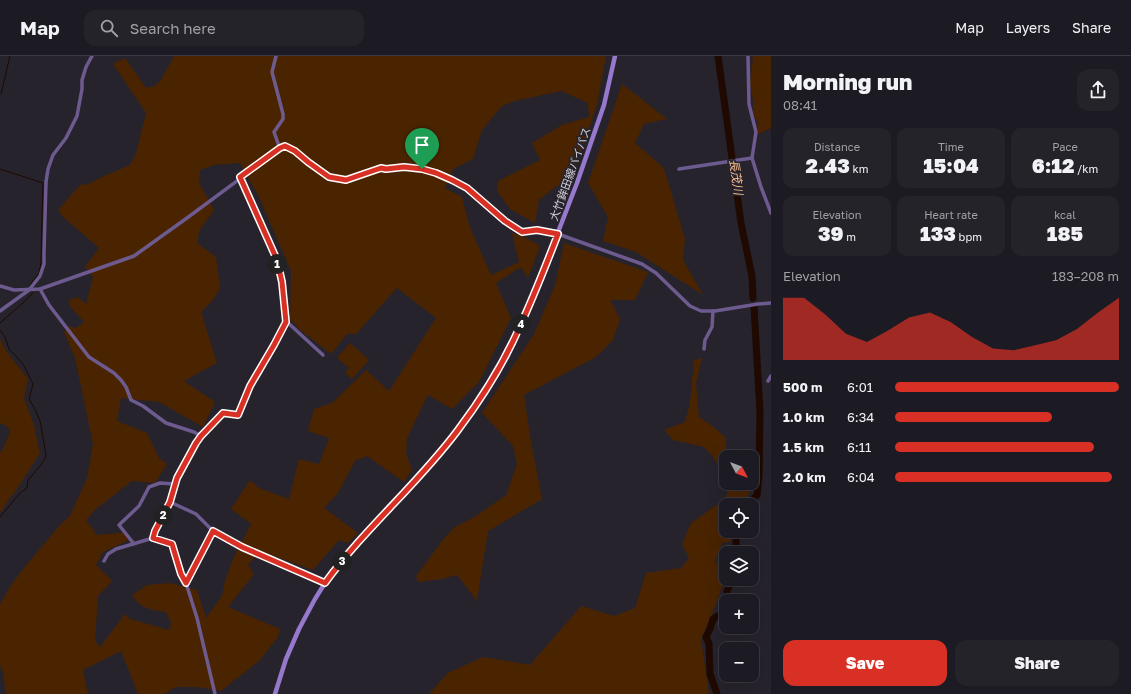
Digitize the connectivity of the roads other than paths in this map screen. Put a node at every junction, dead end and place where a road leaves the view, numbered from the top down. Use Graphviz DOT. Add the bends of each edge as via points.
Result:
graph roads {
  1 [pos="92,56"];
  2 [pos="276,56"];
  3 [pos="616,56"];
  4 [pos="748,56"];
  5 [pos="280,148"];
  6 [pos="752,158"];
  7 [pos="679,169"];
  8 [pos="240,177"];
  9 [pos="771,213"];
  10 [pos="558,234"];
  11 [pos="0,286"];
  12 [pos="40,289"];
  13 [pos="29,290"];
  14 [pos="771,305"];
  15 [pos="713,311"];
  16 [pos="0,312"];
  17 [pos="286,322"];
  18 [pos="704,349"];
  19 [pos="323,355"];
  20 [pos="771,376"];
  21 [pos="768,382"];
  22 [pos="201,436"];
  23 [pos="175,484"];
  24 [pos="170,502"];
  25 [pos="213,531"];
  26 [pos="153,538"];
  27 [pos="134,544"];
  28 [pos="104,561"];
  29 [pos="186,583"];
  30 [pos="325,583"];
  31 [pos="215,694"];
  32 [pos="275,694"];
  1 -- 13 [label="street" via="82,80 77,116 50,163 46,182 44,264 39,279"];
  2 -- 5 [label="street" via="272,72 283,119 274,132"];
  3 -- 10 [label="main road, 大竹鉾田線バイパス" via="604,105"];
  4 -- 6 [label="street" via="749,104 756,132"];
  5 -- 8 [label="street"];
  5 -- 10 [label="street" via="285,146 295,151 329,177 346,180 381,168 404,167 436,173 467,188 505,221 522,232 537,230"];
  6 -- 7 [label="street"];
  6 -- 9 [label="street"];
  8 -- 12 [label="street" via="134,256"];
  8 -- 17 [label="street" via="277,260"];
  10 -- 15 [label="street" via="642,264 656,273 690,306"];
  10 -- 30 [label="main road, 大竹鉾田線バイパス" via="520,328 483,394 442,450 348,553"];
  11 -- 13 [label="street" via="14,290"];
  12 -- 13 [label="street"];
  12 -- 22 [label="street" via="49,305 89,357 121,380 131,400 166,423"];
  13 -- 16 [label="street"];
  14 -- 15 [label="street" via="758,304"];
  15 -- 18 [label="street" via="712,327 705,340"];
  17 -- 19 [label="street"];
  17 -- 22 [label="street" via="250,386 238,415 223,413"];
  20 -- 21 [label="street"];
  22 -- 23 [label="street"];
  23 -- 24 [label="street"];
  23 -- 27 [label="street" via="160,483 149,487 139,506 119,525"];
  24 -- 25 [label="street" via="196,514"];
  24 -- 26 [label="street"];
  25 -- 29 [label="street"];
  25 -- 30 [label="street" via="242,547"];
  26 -- 27 [label="street"];
  26 -- 29 [label="street" via="172,544"];
  27 -- 28 [label="street" via="116,549 108,554"];
  29 -- 31 [label="street"];
  30 -- 32 [label="main road, 大竹鉾田線バイパス" via="299,629"];
}
